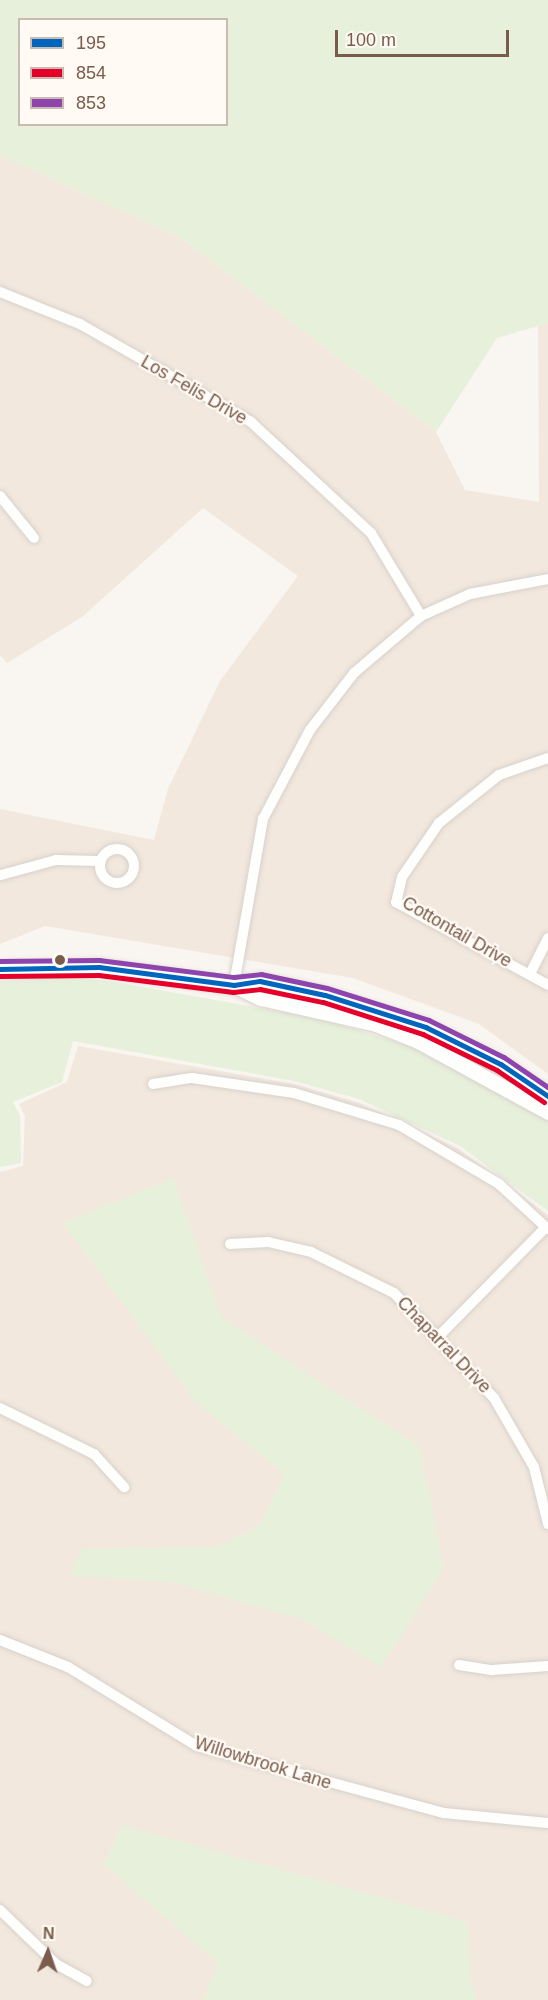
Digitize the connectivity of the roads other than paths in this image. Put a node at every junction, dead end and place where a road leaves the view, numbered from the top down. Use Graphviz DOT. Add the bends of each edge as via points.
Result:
graph roads {
  1 [pos="0,292"];
  2 [pos="0,496"];
  3 [pos="34,538"];
  4 [pos="548,579"];
  5 [pos="421,616"];
  6 [pos="548,758"];
  7 [pos="98,861"];
  8 [pos="0,877"];
  9 [pos="548,938"];
  10 [pos="0,969"];
  11 [pos="530,974"];
  12 [pos="234,984"];
  13 [pos="548,985"];
  14 [pos="153,1084"];
  15 [pos="548,1096"];
  16 [pos="548,1112"];
  17 [pos="547,1228"];
  18 [pos="230,1244"];
  19 [pos="440,1335"];
  20 [pos="0,1408"];
  21 [pos="124,1487"];
  22 [pos="548,1524"];
  23 [pos="0,1640"];
  24 [pos="459,1665"];
  25 [pos="548,1666"];
  26 [pos="548,1823"];
  27 [pos="0,1910"];
  28 [pos="87,1981"];
  1 -- 5 [label="street, Los Felis Drive" via="80,324 251,422 371,533"];
  2 -- 3 [label="street"];
  4 -- 5 [label="street" via="470,594"];
  5 -- 12 [label="street" via="354,673 279,780 252,862"];
  6 -- 11 [label="street, Cottontail Drive" via="499,775 439,823 402,877 396,902"];
  7 -- 8 [label="street" via="56,860"];
  9 -- 11 [label="street"];
  10 -- 12 [label="main road" via="99,967"];
  11 -- 13 [label="street, Cottontail Drive"];
  12 -- 15 [label="main road" via="260,981 388,1013 501,1064"];
  12 -- 16 [label="main road" via="261,998 376,1024 418,1041"];
  14 -- 17 [label="street" via="192,1078 294,1093 399,1125 499,1184"];
  17 -- 19 [label="street"];
  18 -- 19 [label="street, Chaparral Drive" via="268,1242 311,1252 394,1293"];
  19 -- 22 [label="street, Chaparral Drive" via="506,1418 534,1467"];
  20 -- 21 [label="street" via="94,1454"];
  23 -- 26 [label="street, Willowbrook Lane" via="68,1667 197,1746 444,1813"];
  24 -- 25 [label="street" via="492,1670"];
  27 -- 28 [label="street" via="56,1964"];
}
